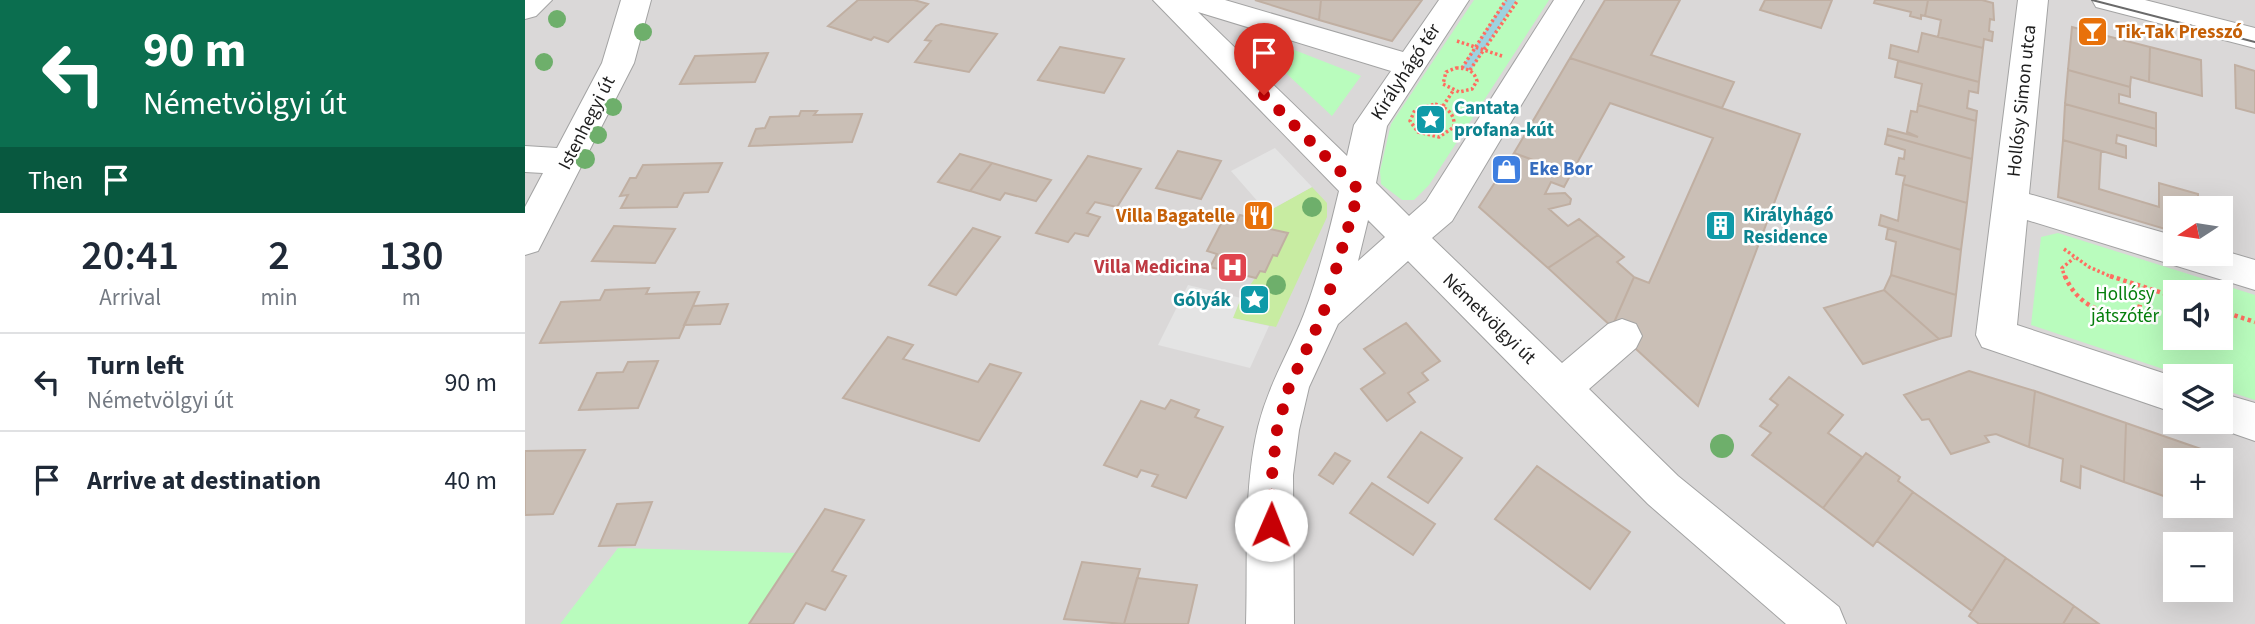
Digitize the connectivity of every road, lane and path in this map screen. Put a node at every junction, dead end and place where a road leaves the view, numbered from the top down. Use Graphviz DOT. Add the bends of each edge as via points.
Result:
graph roads {
  1 [pos="537,0"];
  2 [pos="636,0"];
  3 [pos="1168,0"];
  4 [pos="1191,0"];
  5 [pos="1454,0"];
  6 [pos="1506,0"];
  7 [pos="1518,0"];
  8 [pos="1569,0"];
  9 [pos="2033,0"];
  10 [pos="2107,0"];
  11 [pos="525,9"];
  12 [pos="1432,32"];
  13 [pos="2255,38"];
  14 [pos="1475,47"];
  15 [pos="1483,50"];
  16 [pos="1409,65"];
  17 [pos="1529,66"];
  18 [pos="1462,68"];
  19 [pos="1470,70"];
  20 [pos="1453,91"];
  21 [pos="1443,106"];
  22 [pos="525,159"];
  23 [pos="567,161"];
  24 [pos="1359,190"];
  25 [pos="2011,202"];
  26 [pos="1409,240"];
  27 [pos="525,241"];
  28 [pos="2163,247"];
  29 [pos="2074,258"];
  30 [pos="2225,266"];
  31 [pos="2255,275"];
  32 [pos="2144,287"];
  33 [pos="1323,314"];
  34 [pos="2233,316"];
  35 [pos="2255,322"];
  36 [pos="1622,336"];
  37 [pos="1560,389"];
  38 [pos="2163,391"];
  39 [pos="2233,415"];
  40 [pos="2255,422"];
  41 [pos="1270,624"];
  42 [pos="1822,624"];
  1 -- 11 [label="street"];
  2 -- 23 [label="street, Istenhegyi út" via="618,63"];
  3 -- 24 [label="street, Németvölgyi út"];
  4 -- 16 [label="street"];
  5 -- 12 [label="street, Királyhágó tér"];
  6 -- 14 [label="path"];
  7 -- 15 [label="path"];
  8 -- 17 [label="street"];
  9 -- 25 [label="street, Hollósy Simon utca"];
  10 -- 13 [label="street"];
  12 -- 14 [label="path"];
  12 -- 16 [label="street, Királyhágó tér"];
  14 -- 15 [label="path"];
  14 -- 18 [label="path"];
  15 -- 17 [label="path"];
  15 -- 19 [label="path"];
  16 -- 24 [label="street, Királyhágó tér" via="1371,125"];
  17 -- 26 [label="street" via="1450,196"];
  18 -- 19 [label="path"];
  18 -- 20 [label="path" via="1443,75 1443,84"];
  19 -- 20 [label="path" via="1477,77 1476,85"];
  20 -- 21 [label="path"];
  21 -- 21 [label="path" via="1416,108 1409,121 1412,129 1429,137 1448,133 1455,119"];
  22 -- 23 [label="street"];
  23 -- 27 [label="street, Istenhegyi út"];
  24 -- 26 [label="street, Németvölgyi út"];
  24 -- 33 [label="street, Királyhágó tér"];
  25 -- 28 [label="street, Hollósy Simon utca"];
  25 -- 38 [label="street, Hollósy Simon utca" via="1996,335"];
  26 -- 33 [label="street"];
  26 -- 37 [label="street, Németvölgyi út"];
  29 -- 32 [label="path" via="2062,268 2064,276 2071,290 2088,305 2129,315 2139,309"];
  30 -- 31 [label="street"];
  33 -- 41 [label="street, Királyhágó tér" via="1289,387 1277,430"];
  34 -- 35 [label="path"];
  36 -- 37 [label="street"];
  37 -- 42 [label="street, Németvölgyi út" via="1663,490"];
  39 -- 40 [label="street"];
}
